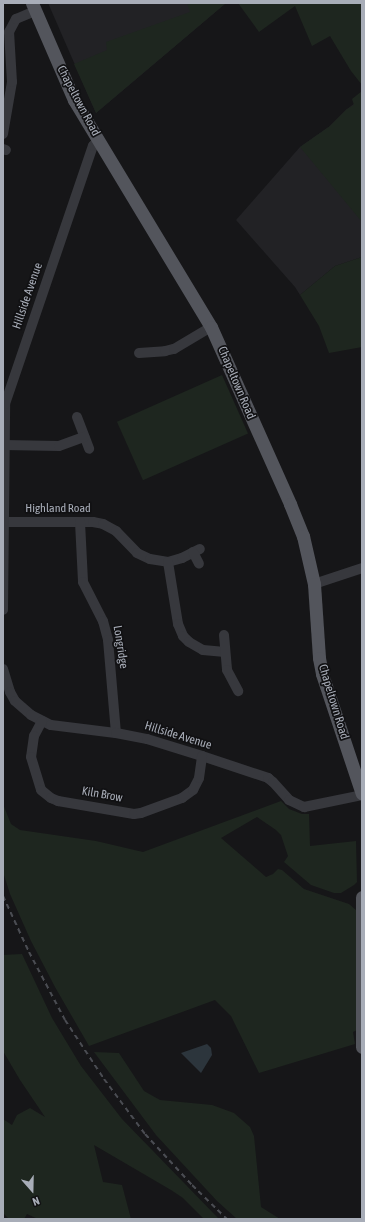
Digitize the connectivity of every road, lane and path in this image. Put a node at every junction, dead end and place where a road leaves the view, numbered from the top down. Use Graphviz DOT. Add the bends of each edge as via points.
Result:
graph roads {
  1 [pos="34,7"];
  2 [pos="3,134"];
  3 [pos="98,140"];
  4 [pos="211,327"];
  5 [pos="138,352"];
  6 [pos="77,417"];
  7 [pos="84,437"];
  8 [pos="4,445"];
  9 [pos="89,449"];
  10 [pos="3,522"];
  11 [pos="80,522"];
  12 [pos="168,562"];
  13 [pos="199,564"];
  14 [pos="362,568"];
  15 [pos="314,584"];
  16 [pos="3,610"];
  17 [pos="224,635"];
  18 [pos="225,652"];
  19 [pos="3,669"];
  20 [pos="238,691"];
  21 [pos="42,721"];
  22 [pos="116,733"];
  23 [pos="202,756"];
  24 [pos="362,794"];
  25 [pos="362,897"];
  26 [pos="362,1047"];
  1 -- 2 [label="street" via="16,19 9,32 12,82"];
  1 -- 3 [label="main road, Chapeltown Road" via="66,84"];
  3 -- 4 [label="main road, Chapeltown Road"];
  3 -- 8 [label="street, Hillside Avenue" via="93,146 8,392 3,413"];
  4 -- 5 [label="street" via="174,349"];
  4 -- 15 [label="main road, Chapeltown Road" via="290,504 302,536"];
  6 -- 7 [label="street"];
  7 -- 8 [label="street" via="59,446"];
  7 -- 9 [label="street"];
  8 -- 10 [label="street, Hillside Avenue"];
  10 -- 11 [label="street, Highland Road"];
  10 -- 16 [label="street, Hillside Avenue"];
  11 -- 12 [label="street, Highland Road" via="93,522 110,527 138,553 150,559"];
  11 -- 22 [label="street, Longridge" via="83,582 103,621 108,640"];
  12 -- 13 [label="street" via="196,550"];
  12 -- 18 [label="street" via="178,624 183,636 203,650"];
  14 -- 15 [label="street"];
  15 -- 24 [label="main road, Chapeltown Road" via="322,674"];
  17 -- 18 [label="street"];
  18 -- 20 [label="street" via="227,670"];
  19 -- 21 [label="street, Hillside Avenue" via="15,701"];
  21 -- 22 [label="street, Hillside Avenue" via="58,726"];
  21 -- 23 [label="street, Kiln Brow" via="34,736 31,757 41,790 58,801 141,813 182,798 193,790 199,778"];
  22 -- 23 [label="street, Hillside Avenue" via="147,739"];
  23 -- 24 [label="street, Hillside Avenue" via="268,778 289,800 304,807"];
  25 -- 26 [label="main road"];
}
